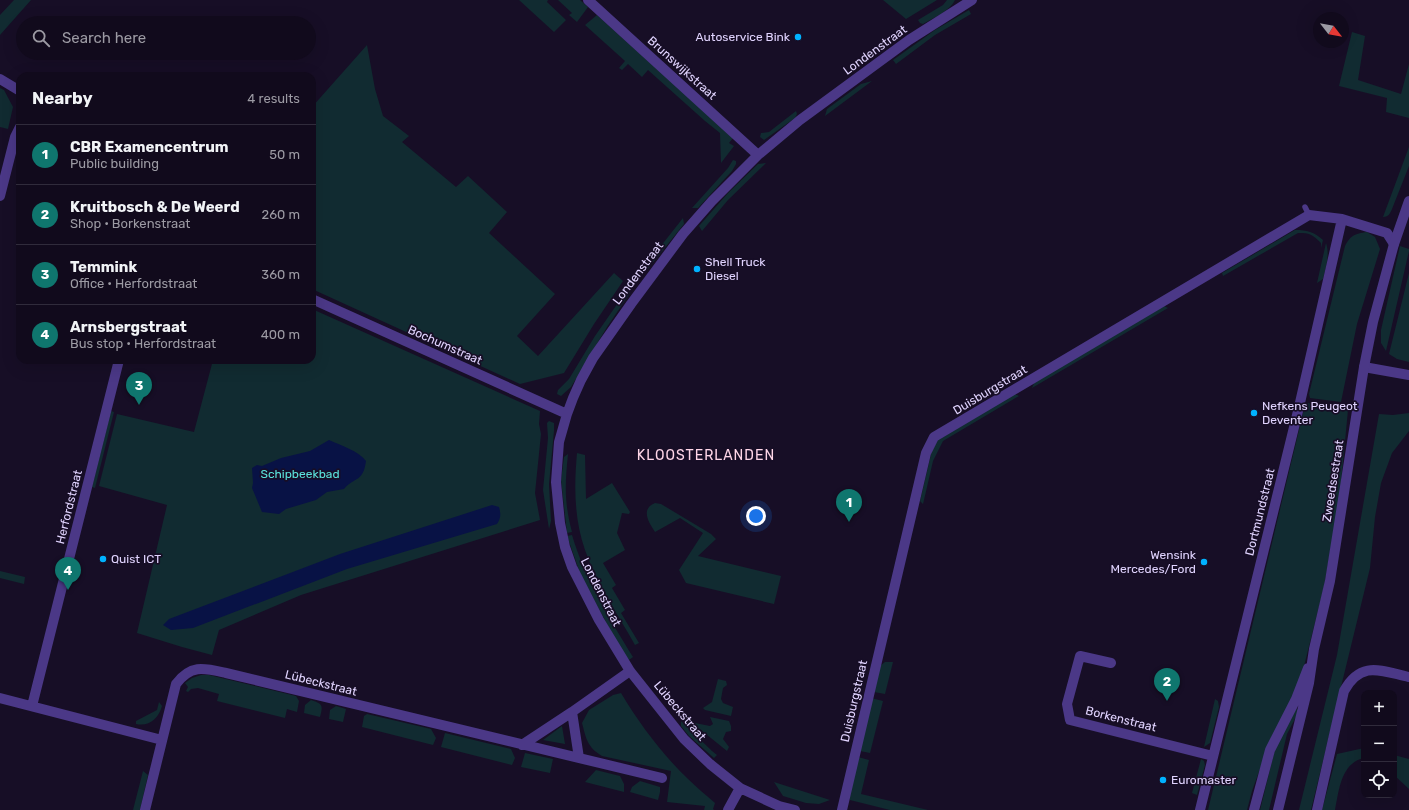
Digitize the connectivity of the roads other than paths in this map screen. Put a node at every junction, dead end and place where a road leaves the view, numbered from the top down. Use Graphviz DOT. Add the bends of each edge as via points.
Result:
graph roads {
  1 [pos="588,0"];
  2 [pos="972,0"];
  3 [pos="0,79"];
  4 [pos="16,89"];
  5 [pos="16,135"];
  6 [pos="758,155"];
  7 [pos="0,196"];
  8 [pos="1409,201"];
  9 [pos="1342,219"];
  10 [pos="1394,244"];
  11 [pos="316,301"];
  12 [pos="118,364"];
  13 [pos="1364,367"];
  14 [pos="1409,375"];
  15 [pos="567,414"];
  16 [pos="1314,649"];
  17 [pos="1111,664"];
  18 [pos="630,671"];
  19 [pos="1409,677"];
  20 [pos="0,698"];
  21 [pos="32,706"];
  22 [pos="572,712"];
  23 [pos="162,740"];
  24 [pos="522,744"];
  25 [pos="1213,756"];
  26 [pos="579,758"];
  27 [pos="662,778"];
  28 [pos="740,788"];
  29 [pos="145,810"];
  30 [pos="728,810"];
  31 [pos="795,810"];
  32 [pos="842,810"];
  33 [pos="1200,810"];
  34 [pos="1254,810"];
  35 [pos="1278,810"];
  36 [pos="1317,810"];
  1 -- 6 [label="street, Brunswijkstraat"];
  2 -- 6 [label="street, Londenstraat" via="910,40 800,120"];
  3 -- 4 [label="street"];
  5 -- 7 [label="street"];
  6 -- 15 [label="street, Londenstraat" via="683,234 630,304 593,358"];
  8 -- 10 [label="street, Zweedsestraat"];
  9 -- 10 [label="street, Duisburgstraat" via="1387,233"];
  9 -- 25 [label="street, Dortmundstraat" via="1299,407"];
  9 -- 32 [label="street, Duisburgstraat" via="1307,211 934,437 926,453"];
  10 -- 13 [label="street, Zweedsestraat"];
  11 -- 15 [label="street, Bochumstraat"];
  12 -- 21 [label="street, Herfordstraat"];
  13 -- 14 [label="street"];
  13 -- 16 [label="street, Zweedsestraat" via="1334,557"];
  15 -- 18 [label="street, Londenstraat" via="560,442 556,482 565,547 572,567 599,620"];
  16 -- 34 [label="street, Zweedsestraat" via="1296,699 1270,750"];
  16 -- 35 [label="street, Zweedsestraat" via="1309,683"];
  17 -- 25 [label="street, Borkenstraat" via="1080,656 1067,704 1070,720"];
  18 -- 22 [label="street"];
  18 -- 28 [label="street, Lübeckstraat" via="684,739"];
  19 -- 36 [label="street" via="1365,670 1348,682 1344,690"];
  20 -- 21 [label="street"];
  21 -- 23 [label="street"];
  22 -- 24 [label="street"];
  22 -- 26 [label="street"];
  23 -- 24 [label="street, Lübeckstraat" via="176,684 190,670 200,668"];
  23 -- 29 [label="street, Lübeckstraat"];
  24 -- 26 [label="street, Lübeckstraat"];
  25 -- 33 [label="street, Dortmundstraat"];
  26 -- 27 [label="street, Lübeckstraat"];
  28 -- 30 [label="street"];
  28 -- 31 [label="street, Lübeckstraat" via="778,806"];
}
